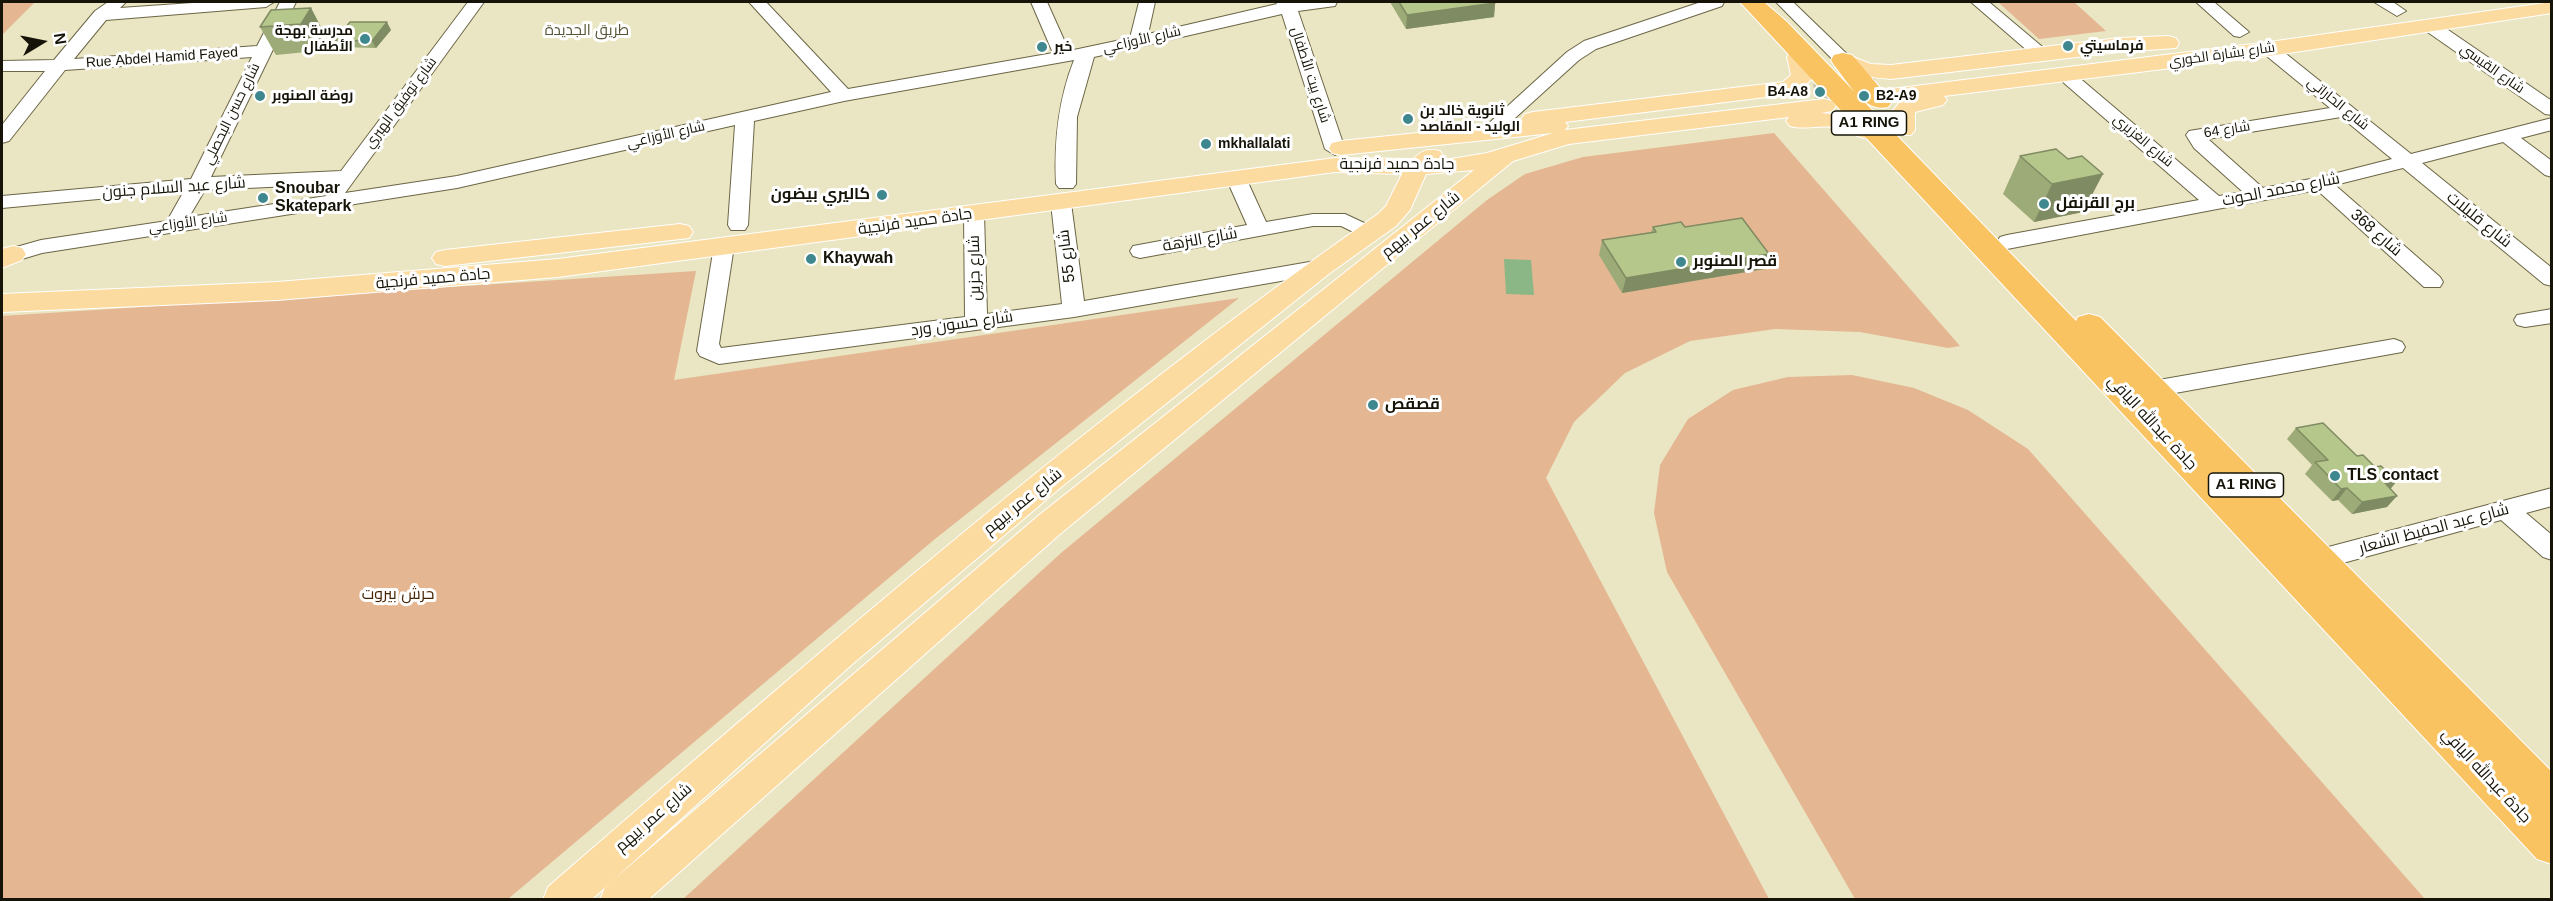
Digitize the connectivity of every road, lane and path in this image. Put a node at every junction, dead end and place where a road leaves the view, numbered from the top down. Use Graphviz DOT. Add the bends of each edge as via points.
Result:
graph roads {
  1 [pos="118,2"];
  2 [pos="266,2"];
  3 [pos="288,2"];
  4 [pos="476,2"];
  5 [pos="757,2"];
  6 [pos="1039,2"];
  7 [pos="1147,2"];
  8 [pos="1329,2"];
  9 [pos="1716,2"];
  10 [pos="1742,2"];
  11 [pos="1751,2"];
  12 [pos="1768,2"];
  13 [pos="1784,2"];
  14 [pos="1979,2"];
  15 [pos="2204,2"];
  16 [pos="2459,2"];
  17 [pos="1286,4"];
  18 [pos="2389,6"];
  19 [pos="2550,9"];
  20 [pos="101,15"];
  21 [pos="2432,27"];
  22 [pos="2241,32"];
  23 [pos="1138,41"];
  24 [pos="2269,49"];
  25 [pos="263,51"];
  26 [pos="1086,52"];
  27 [pos="2172,52"];
  28 [pos="2043,55"];
  29 [pos="1063,56"];
  30 [pos="1798,57"];
  31 [pos="1843,60"];
  32 [pos="61,65"];
  33 [pos="2,66"];
  34 [pos="2070,80"];
  35 [pos="1886,91"];
  36 [pos="844,95"];
  37 [pos="2552,110"];
  38 [pos="2346,111"];
  39 [pos="746,117"];
  40 [pos="2552,124"];
  41 [pos="1903,130"];
  42 [pos="1870,133"];
  43 [pos="2505,135"];
  44 [pos="2,136"];
  45 [pos="1505,140"];
  46 [pos="1412,154"];
  47 [pos="1335,157"];
  48 [pos="2407,160"];
  49 [pos="1939,171"];
  50 [pos="2552,171"];
  51 [pos="346,177"];
  52 [pos="1236,178"];
  53 [pos="2321,183"];
  54 [pos="198,184"];
  55 [pos="1063,193"];
  56 [pos="2259,195"];
  57 [pos="2,201"];
  58 [pos="2215,203"];
  59 [pos="327,204"];
  60 [pos="974,214"];
  61 [pos="2507,223"];
  62 [pos="175,225"];
  63 [pos="2486,226"];
  64 [pos="1379,227"];
  65 [pos="1260,229"];
  66 [pos="731,236"];
  67 [pos="1996,244"];
  68 [pos="1140,251"];
  69 [pos="4,256"];
  70 [pos="1321,267"];
  71 [pos="1356,277"];
  72 [pos="2552,279"];
  73 [pos="2432,282"];
  74 [pos="2,283"];
  75 [pos="2,303"];
  76 [pos="1074,310"];
  77 [pos="2552,316"];
  78 [pos="2525,320"];
  79 [pos="976,322"];
  80 [pos="2394,347"];
  81 [pos="2153,389"];
  82 [pos="2552,497"];
  83 [pos="2506,510"];
  84 [pos="2552,550"];
  85 [pos="2317,560"];
  86 [pos="2552,800"];
  87 [pos="2552,844"];
  88 [pos="562,900"];
  89 [pos="619,900"];
  1 -- 20 [label="street"];
  2 -- 20 [label="street"];
  3 -- 25 [label="street, شارع حسن البحصلي"];
  4 -- 51 [label="street, شارع توفيق الهبري"];
  5 -- 36 [label="street"];
  6 -- 29 [label="street"];
  7 -- 23 [label="street"];
  8 -- 17 [label="street, شارع الأوزاعي"];
  9 -- 45 [label="street, شارع عمر بيهم" via="1590,45 1573,56"];
  10 -- 30 [label="street"];
  11 -- 67 [label="highway, جادة عبدالله اليافي / A1 RING"];
  12 -- 49 [label="highway, جادة عبدالله اليافي / A1 RING"];
  13 -- 31 [label="street"];
  14 -- 28 [label="street"];
  15 -- 22 [label="street"];
  16 -- 18 [label="main road, شارع بشارة الخوري"];
  17 -- 23 [label="street, شارع الأوزاعي"];
  17 -- 47 [label="street, شارع بيت الأطفال"];
  18 -- 22 [label="main road, شارع بشارة الخوري"];
  19 -- 21 [label="main road, شارع بشارة الخوري"];
  20 -- 32 [label="street"];
  21 -- 24 [label="main road, شارع بشارة الخوري"];
  21 -- 37 [label="street, شارع القيسي"];
  22 -- 27 [label="main road, شارع بشارة الخوري"];
  23 -- 26 [label="street, شارع الأوزاعي"];
  24 -- 27 [label="main road, شارع بشارة الخوري"];
  24 -- 38 [label="street, شارع الحاراتي"];
  25 -- 32 [label="street, Rue Abdel Hamid Fayed"];
  25 -- 54 [label="street, شارع حسن البحصلي"];
  26 -- 29 [label="street, شارع الأوزاعي"];
  26 -- 55 [label="street, شارع 55" via="1064,132"];
  27 -- 28 [label="main road"];
  27 -- 34 [label="main road" via="2155,68"];
  27 -- 35 [label="main road, شارع بشارة الخوري"];
  28 -- 31 [label="main road" via="1891,72 1867,70"];
  29 -- 36 [label="street, شارع الأوزاعي"];
  30 -- 42 [label="highway"];
  30 -- 45 [label="main road" via="1803,76 1790,88"];
  31 -- 41 [label="highway"];
  32 -- 33 [label="street, Rue Abdel Hamid Fayed"];
  32 -- 44 [label="street"];
  34 -- 41 [label="main road" via="1916,104 1902,114"];
  34 -- 58 [label="street, شارع الغزيري"];
  36 -- 39 [label="street, شارع الأوزاعي"];
  38 -- 48 [label="street, شارع الحاراتي"];
  38 -- 56 [label="street, شارع 64" via="2196,135 2201,144"];
  39 -- 59 [label="street, شارع الأوزاعي" via="457,182"];
  39 -- 66 [label="street"];
  40 -- 43 [label="street, شارع محمد الحوت"];
  41 -- 49 [label="highway"];
  42 -- 45 [label="main road" via="1825,119"];
  42 -- 67 [label="highway"];
  43 -- 48 [label="street, شارع محمد الحوت"];
  43 -- 50 [label="street"];
  45 -- 45 [label="main road" via="1566,137 1819,101"];
  45 -- 46 [label="main road, شارع عمر بيهم" via="1430,157"];
  45 -- 71 [label="main road, شارع عمر بيهم"];
  46 -- 47 [label="main road, جادة حميد فرنجية"];
  46 -- 64 [label="main road, شارع عمر بيهم" via="1397,210"];
  47 -- 52 [label="main road, جادة حميد فرنجية"];
  47 -- 55 [label="main road, جادة حميد فرنجية"];
  47 -- 64 [label="main road" via="1378,181 1388,200"];
  48 -- 53 [label="street, شارع محمد الحوت"];
  48 -- 63 [label="street, شارع قليلات"];
  49 -- 67 [label="highway, جادة عبدالله اليافي / A1 RING"];
  51 -- 54 [label="street, شارع عبد السلام جنون"];
  51 -- 59 [label="street, شارع توفيق الهبري"];
  52 -- 55 [label="main road, جادة حميد فرنجية"];
  52 -- 65 [label="street, شارع النزهة"];
  53 -- 56 [label="street, شارع محمد الحوت"];
  53 -- 73 [label="street, شارع 368"];
  54 -- 57 [label="street, شارع عبد السلام جنون"];
  54 -- 62 [label="street, شارع حسن البحصلي"];
  55 -- 60 [label="main road, جادة حميد فرنجية"];
  55 -- 66 [label="main road, جادة حميد فرنجية"];
  55 -- 76 [label="street, شارع 55"];
  56 -- 58 [label="street, شارع محمد الحوت"];
  58 -- 67 [label="street, شارع محمد الحوت"];
  59 -- 62 [label="street, شارع الأوزاعي"];
  60 -- 66 [label="main road, جادة حميد فرنجية"];
  60 -- 79 [label="street, شارع جزين"];
  61 -- 63 [label="street"];
  62 -- 69 [label="street, شارع الأوزاعي"];
  63 -- 72 [label="street, شارع قليلات"];
  64 -- 65 [label="street, شارع النزهة" via="1334,219"];
  64 -- 70 [label="main road, شارع عمر بيهم"];
  65 -- 68 [label="street, شارع النزهة"];
  66 -- 74 [label="main road, جادة حميد فرنجية" via="339,268"];
  66 -- 75 [label="main road, جادة حميد فرنجية" via="558,268 277,291"];
  66 -- 79 [label="street, شارع حسون ورد" via="708,344 708,351 719,356"];
  67 -- 81 [label="highway, جادة عبدالله اليافي / A1 RING"];
  67 -- 87 [label="highway, جادة عبدالله اليافي / A1 RING"];
  70 -- 71 [label="main road"];
  70 -- 76 [label="street, شارع حسون ورد"];
  70 -- 88 [label="main road, شارع عمر بيهم" via="1049,480 837,657"];
  71 -- 89 [label="main road, شارع عمر بيهم" via="1049,525"];
  76 -- 79 [label="street, شارع حسون ورد"];
  77 -- 78 [label="street"];
  80 -- 81 [label="street"];
  81 -- 85 [label="highway, جادة عبدالله اليافي / A1 RING"];
  82 -- 83 [label="street, شارع عبد الحفيظ الشعار"];
  83 -- 84 [label="street"];
  83 -- 85 [label="street, شارع عبد الحفيظ الشعار"];
  85 -- 86 [label="highway, جادة عبدالله اليافي / A1 RING"];
}
